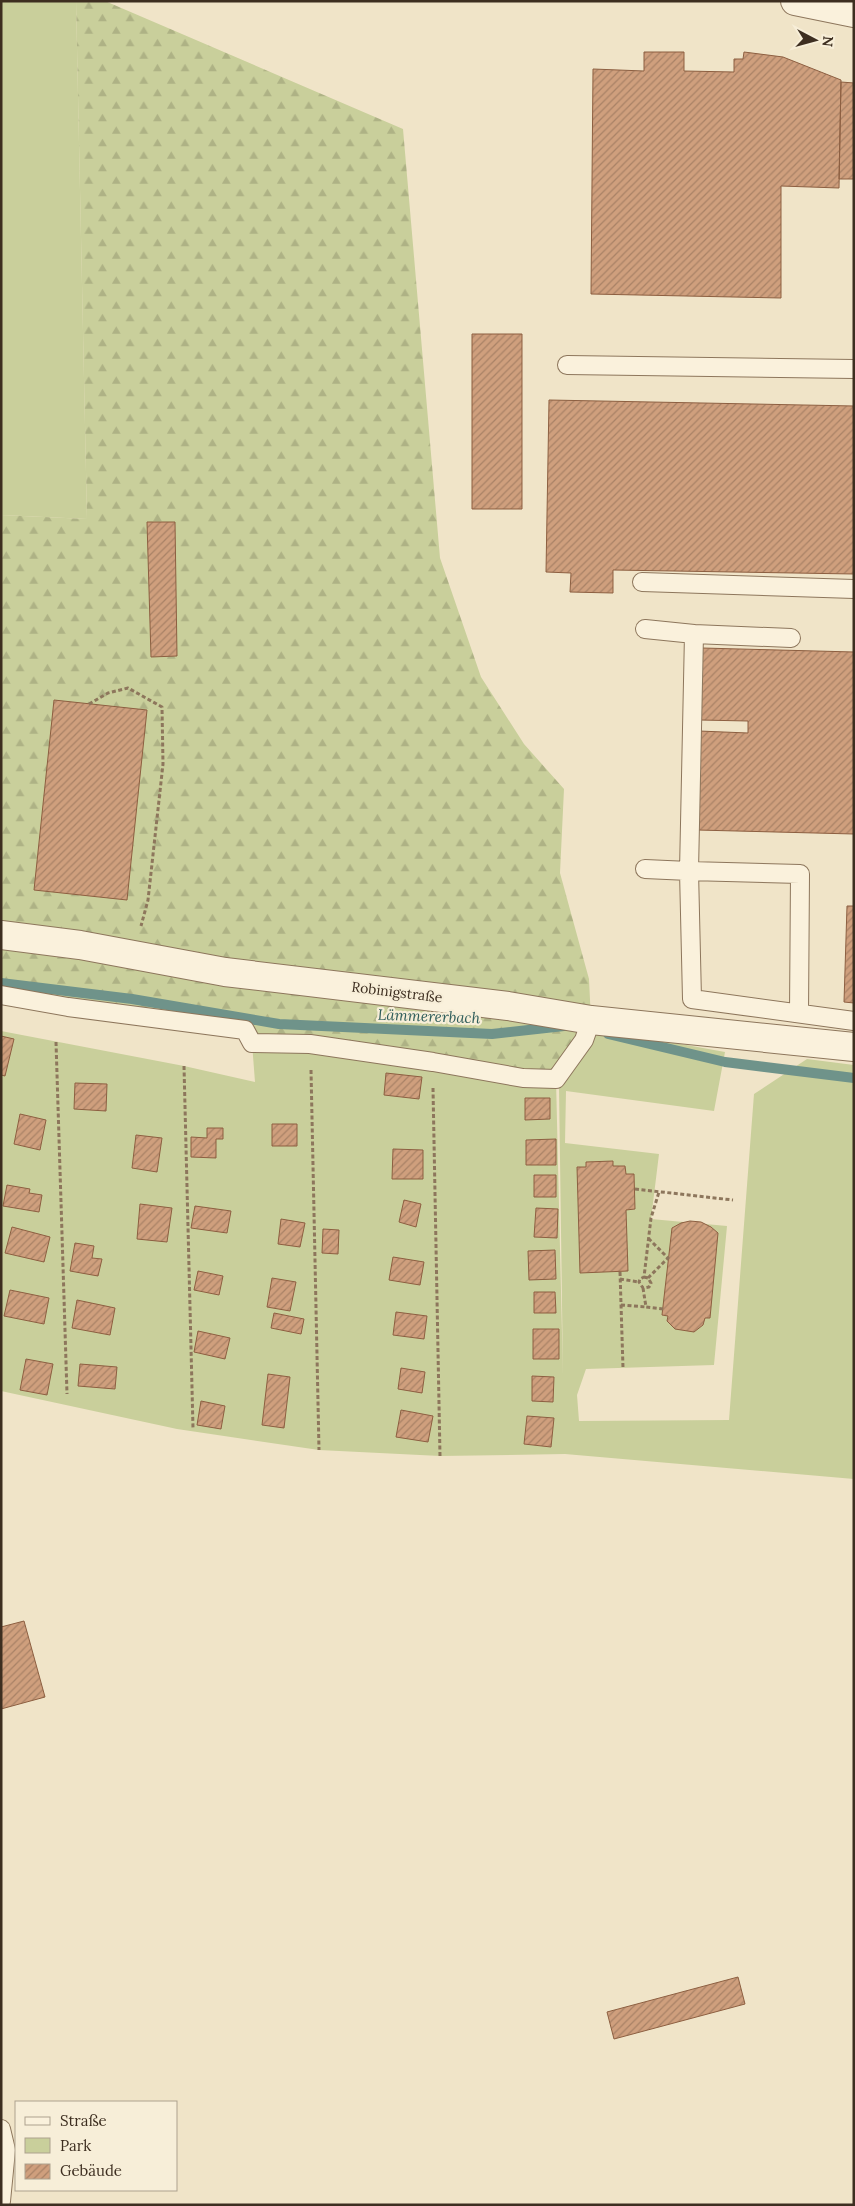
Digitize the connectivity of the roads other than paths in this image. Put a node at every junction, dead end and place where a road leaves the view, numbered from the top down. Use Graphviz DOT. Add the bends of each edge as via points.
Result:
graph roads {
  1 [pos="795,1"];
  2 [pos="854,13"];
  3 [pos="567,365"];
  4 [pos="854,369"];
  5 [pos="642,582"];
  6 [pos="854,589"];
  7 [pos="645,629"];
  8 [pos="694,634"];
  9 [pos="791,638"];
  10 [pos="644,868"];
  11 [pos="689,871"];
  12 [pos="1,936"];
  13 [pos="1,994"];
  14 [pos="799,1013"];
  15 [pos="854,1020"];
  16 [pos="588,1030"];
  17 [pos="854,1047"];
  18 [pos="1,2129"];
  19 [pos="1,2201"];
  1 -- 2 [label="street"];
  3 -- 4 [label="lane"];
  5 -- 6 [label="lane"];
  7 -- 8 [label="lane"];
  8 -- 9 [label="lane"];
  8 -- 11 [label="lane"];
  10 -- 11 [label="lane"];
  11 -- 14 [label="lane" via="692,999"];
  11 -- 14 [label="lane" via="800,874"];
  12 -- 16 [label="street, Robinigstraße" via="80,945 225,972 508,1006"];
  13 -- 16 [label="lane" via="68,1007 245,1030 252,1042 310,1044 523,1078 556,1079"];
  14 -- 15 [label="lane"];
  16 -- 17 [label="street, Robinigstraße"];
  18 -- 19 [label="lane" via="6,2150"];
}
